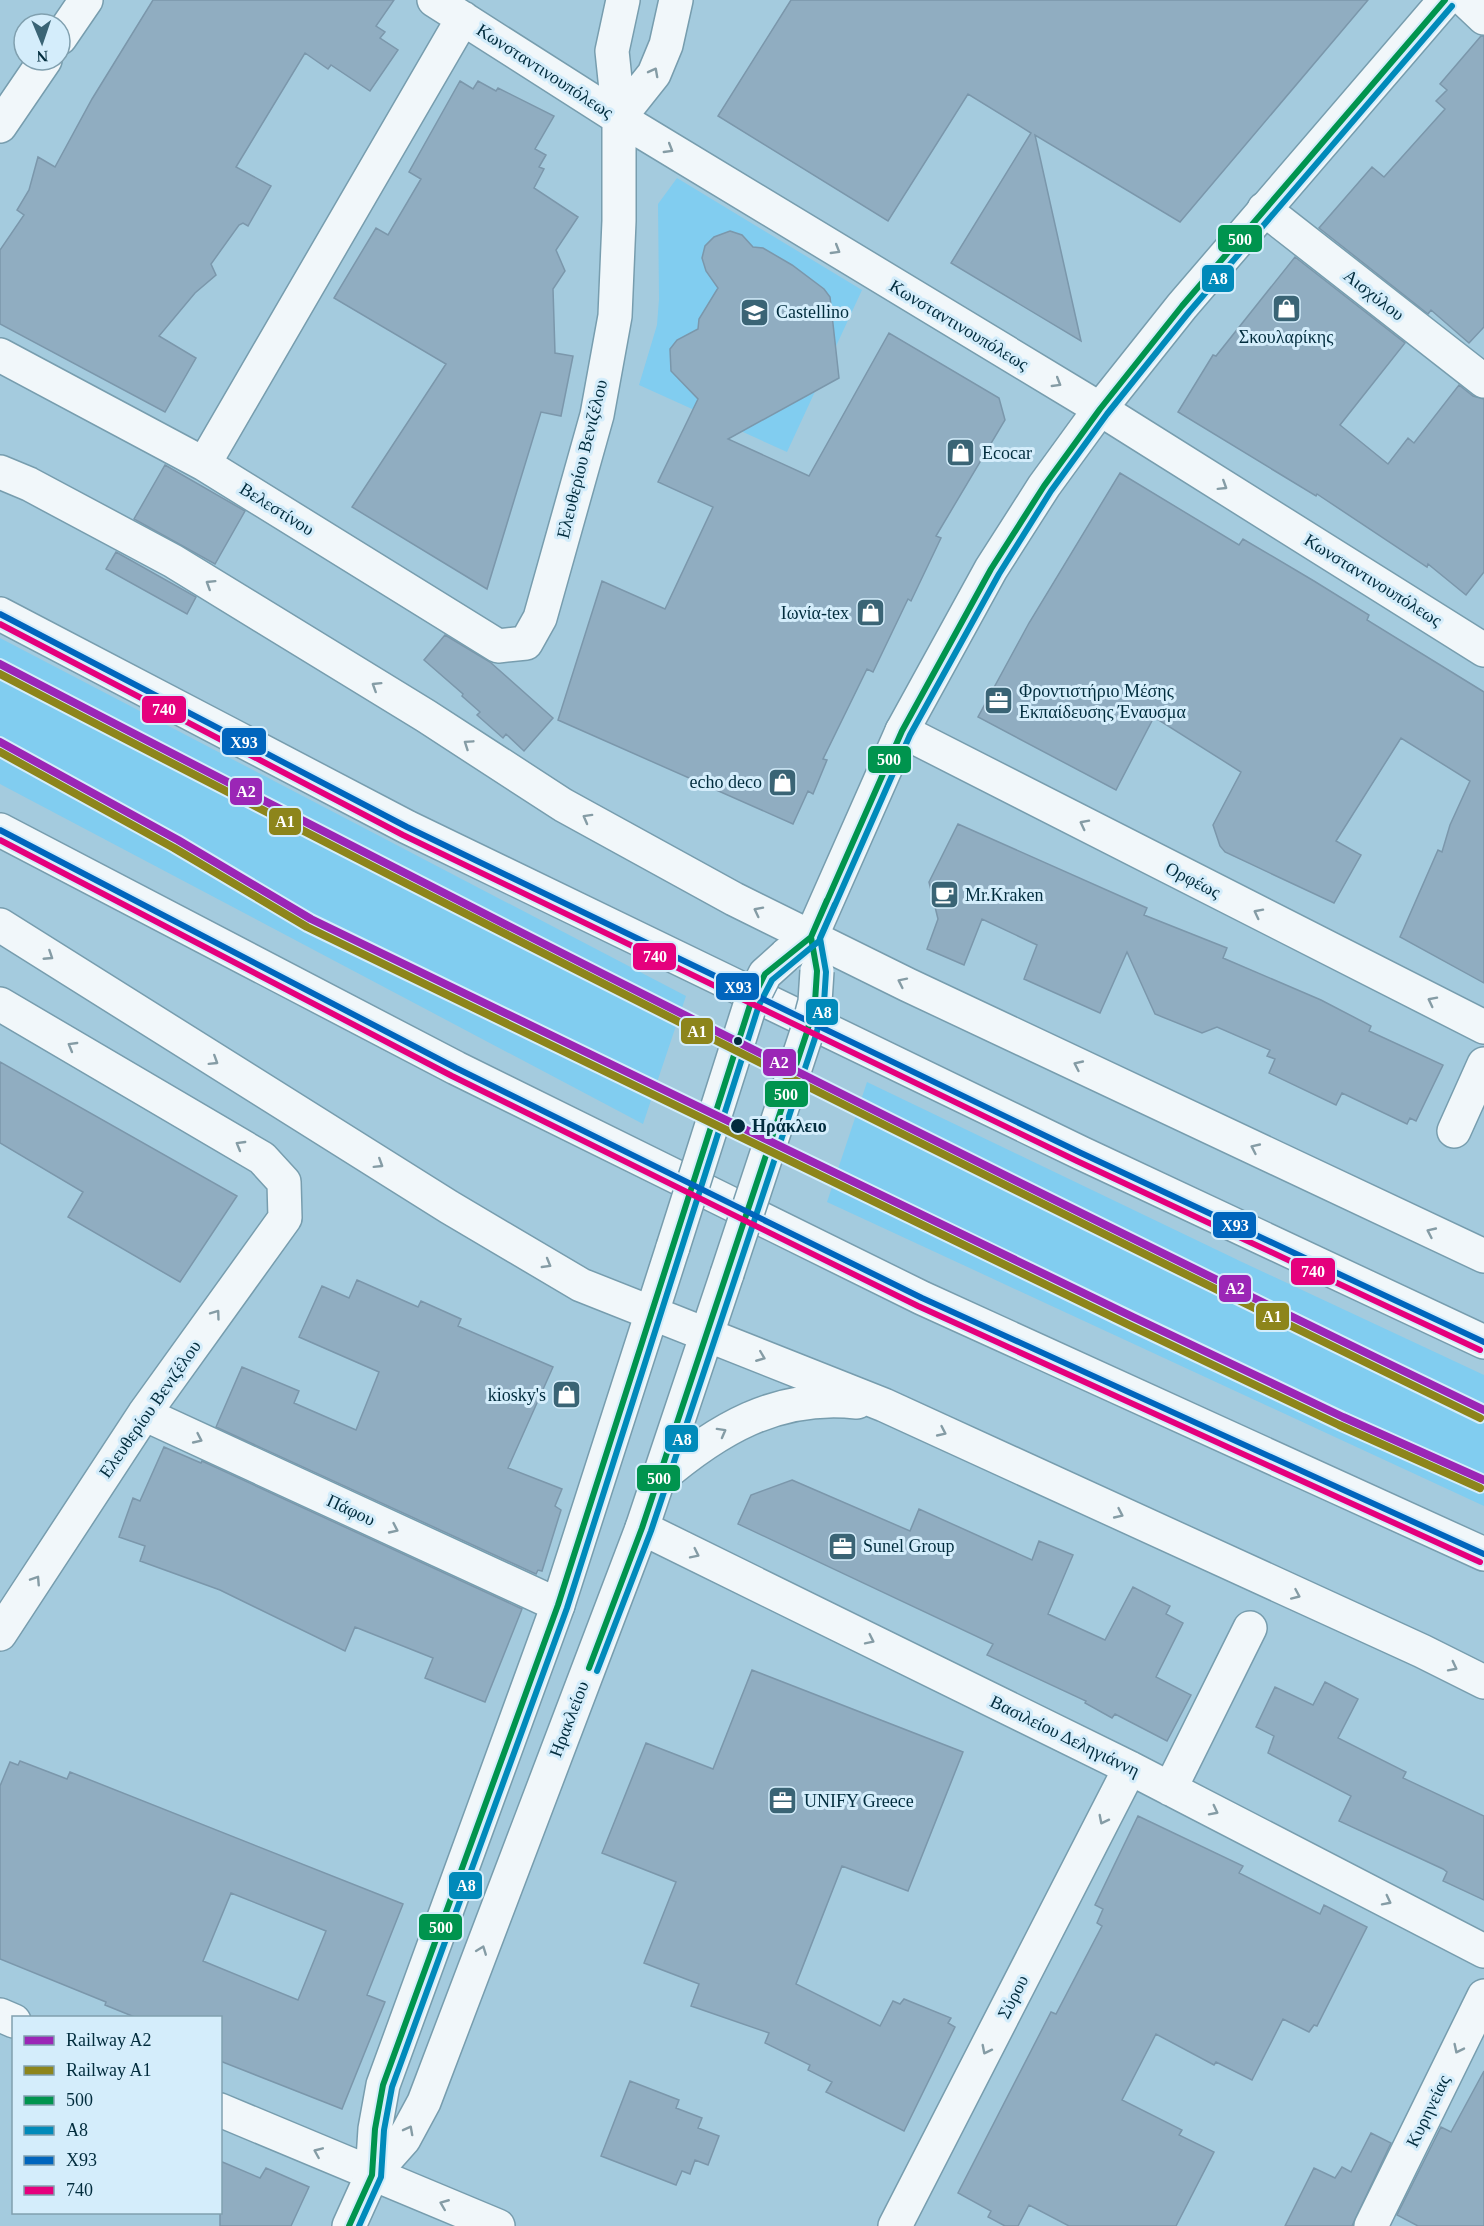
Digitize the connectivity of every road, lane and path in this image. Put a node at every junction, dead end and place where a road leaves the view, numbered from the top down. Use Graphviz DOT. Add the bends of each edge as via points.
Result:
graph roads {
  1 [pos="86,0"];
  2 [pos="434,0"];
  3 [pos="623,0"];
  4 [pos="676,0"];
  5 [pos="1445,0"];
  6 [pos="1465,0"];
  7 [pos="463,18"];
  8 [pos="1484,18"];
  9 [pos="72,20"];
  10 [pos="37,72"];
  11 [pos="619,118"];
  12 [pos="0,126"];
  13 [pos="1264,210"];
  14 [pos="0,355"];
  15 [pos="1484,381"];
  16 [pos="1100,409"];
  17 [pos="204,464"];
  18 [pos="0,472"];
  19 [pos="0,614"];
  20 [pos="540,618"];
  21 [pos="1484,650"];
  22 [pos="902,731"];
  23 [pos="0,830"];
  24 [pos="0,925"];
  25 [pos="798,946"];
  26 [pos="0,1004"];
  27 [pos="1484,1028"];
  28 [pos="1484,1064"];
  29 [pos="1454,1131"];
  30 [pos="1484,1257"];
  31 [pos="653,1314"];
  32 [pos="707,1335"];
  33 [pos="1484,1342"];
  34 [pos="884,1405"];
  35 [pos="144,1414"];
  36 [pos="658,1480"];
  37 [pos="642,1528"];
  38 [pos="1484,1554"];
  39 [pos="558,1605"];
  40 [pos="1250,1628"];
  41 [pos="1,1630"];
  42 [pos="1484,1682"];
  43 [pos="1130,1768"];
  44 [pos="1170,1789"];
  45 [pos="1484,1951"];
  46 [pos="1484,1996"];
  47 [pos="222,2111"];
  48 [pos="372,2175"];
  49 [pos="349,2226"];
  50 [pos="498,2226"];
  51 [pos="895,2226"];
  52 [pos="1371,2226"];
  1 -- 9 [label="main road"];
  2 -- 7 [label="main road, Κωνσταντινουπόλεως"];
  3 -- 11 [label="main road, Ελευθερίου Βενιζέλου" via="612,51"];
  11 -- 4 [label="main road, one-way" via="654,74 666,45"];
  5 -- 13 [label="main road, Ηρακλείου"];
  6 -- 8 [label="main road"];
  7 -- 11 [label="main road, Κωνσταντινουπόλεως"];
  7 -- 17 [label="main road"];
  10 -- 12 [label="main road"];
  11 -- 16 [label="main road, Κωνσταντινουπόλεως, one-way"];
  11 -- 20 [label="main road, Ελευθερίου Βενιζέλου" via="615,316 597,415"];
  13 -- 15 [label="main road, Αισχύλου"];
  13 -- 16 [label="main road, Ηρακλείου"];
  14 -- 17 [label="main road, Βελεστίνου"];
  16 -- 21 [label="main road, Κωνσταντινουπόλεως, one-way"];
  16 -- 22 [label="main road, Ηρακλείου" via="991,569"];
  17 -- 20 [label="main road, Βελεστίνου" via="498,646 526,643"];
  25 -- 18 [label="main road, one-way" via="734,899 562,805 426,716 173,561"];
  19 -- 33 [label="main road" via="407,827 1070,1148"];
  22 -- 25 [label="main road, Ηρακλείου"];
  27 -- 22 [label="main road, Ορφέως, one-way"];
  23 -- 38 [label="main road" via="456,1068 921,1298"];
  24 -- 31 [label="main road, one-way" via="449,1207 581,1285"];
  30 -- 25 [label="main road, one-way"];
  25 -- 31 [label="main road, Ηρακλείου, bridge" via="765,974 751,1002"];
  25 -- 32 [label="main road, Ηρακλείου, bridge" via="817,971 807,1032"];
  35 -- 26 [label="main road, Ελευθερίου Βενιζέλου, one-way" via="285,1218 284,1182 262,1158"];
  28 -- 29 [label="main road"];
  31 -- 32 [label="main road"];
  31 -- 39 [label="main road, Ηρακλείου"];
  32 -- 34 [label="main road, one-way"];
  32 -- 36 [label="main road, Ηρακλείου"];
  36 -- 34 [label="main road, one-way" via="717,1434 752,1416 794,1404 838,1400"];
  34 -- 42 [label="main road, one-way"];
  35 -- 39 [label="main road, Πάφου, one-way"];
  41 -- 35 [label="main road, Ελευθερίου Βενιζέλου, one-way"];
  36 -- 37 [label="main road, Ηρακλείου"];
  37 -- 43 [label="main road, Βασιλείου Δεληγιάννη, one-way"];
  48 -- 37 [label="main road, Ηρακλείου, one-way" via="404,2139 423,2102"];
  39 -- 48 [label="main road, Ηρακλείου" via="383,2085"];
  40 -- 44 [label="main road"];
  43 -- 44 [label="main road, Βασιλείου Δεληγιάννη"];
  43 -- 51 [label="main road, Σύρου, one-way"];
  44 -- 45 [label="main road, Βασιλείου Δεληγιάννη, one-way"];
  46 -- 52 [label="main road, Κυρηνείας, one-way"];
  48 -- 47 [label="main road, one-way"];
  48 -- 49 [label="main road, Ηρακλείου"];
  50 -- 48 [label="main road, one-way"];
}
